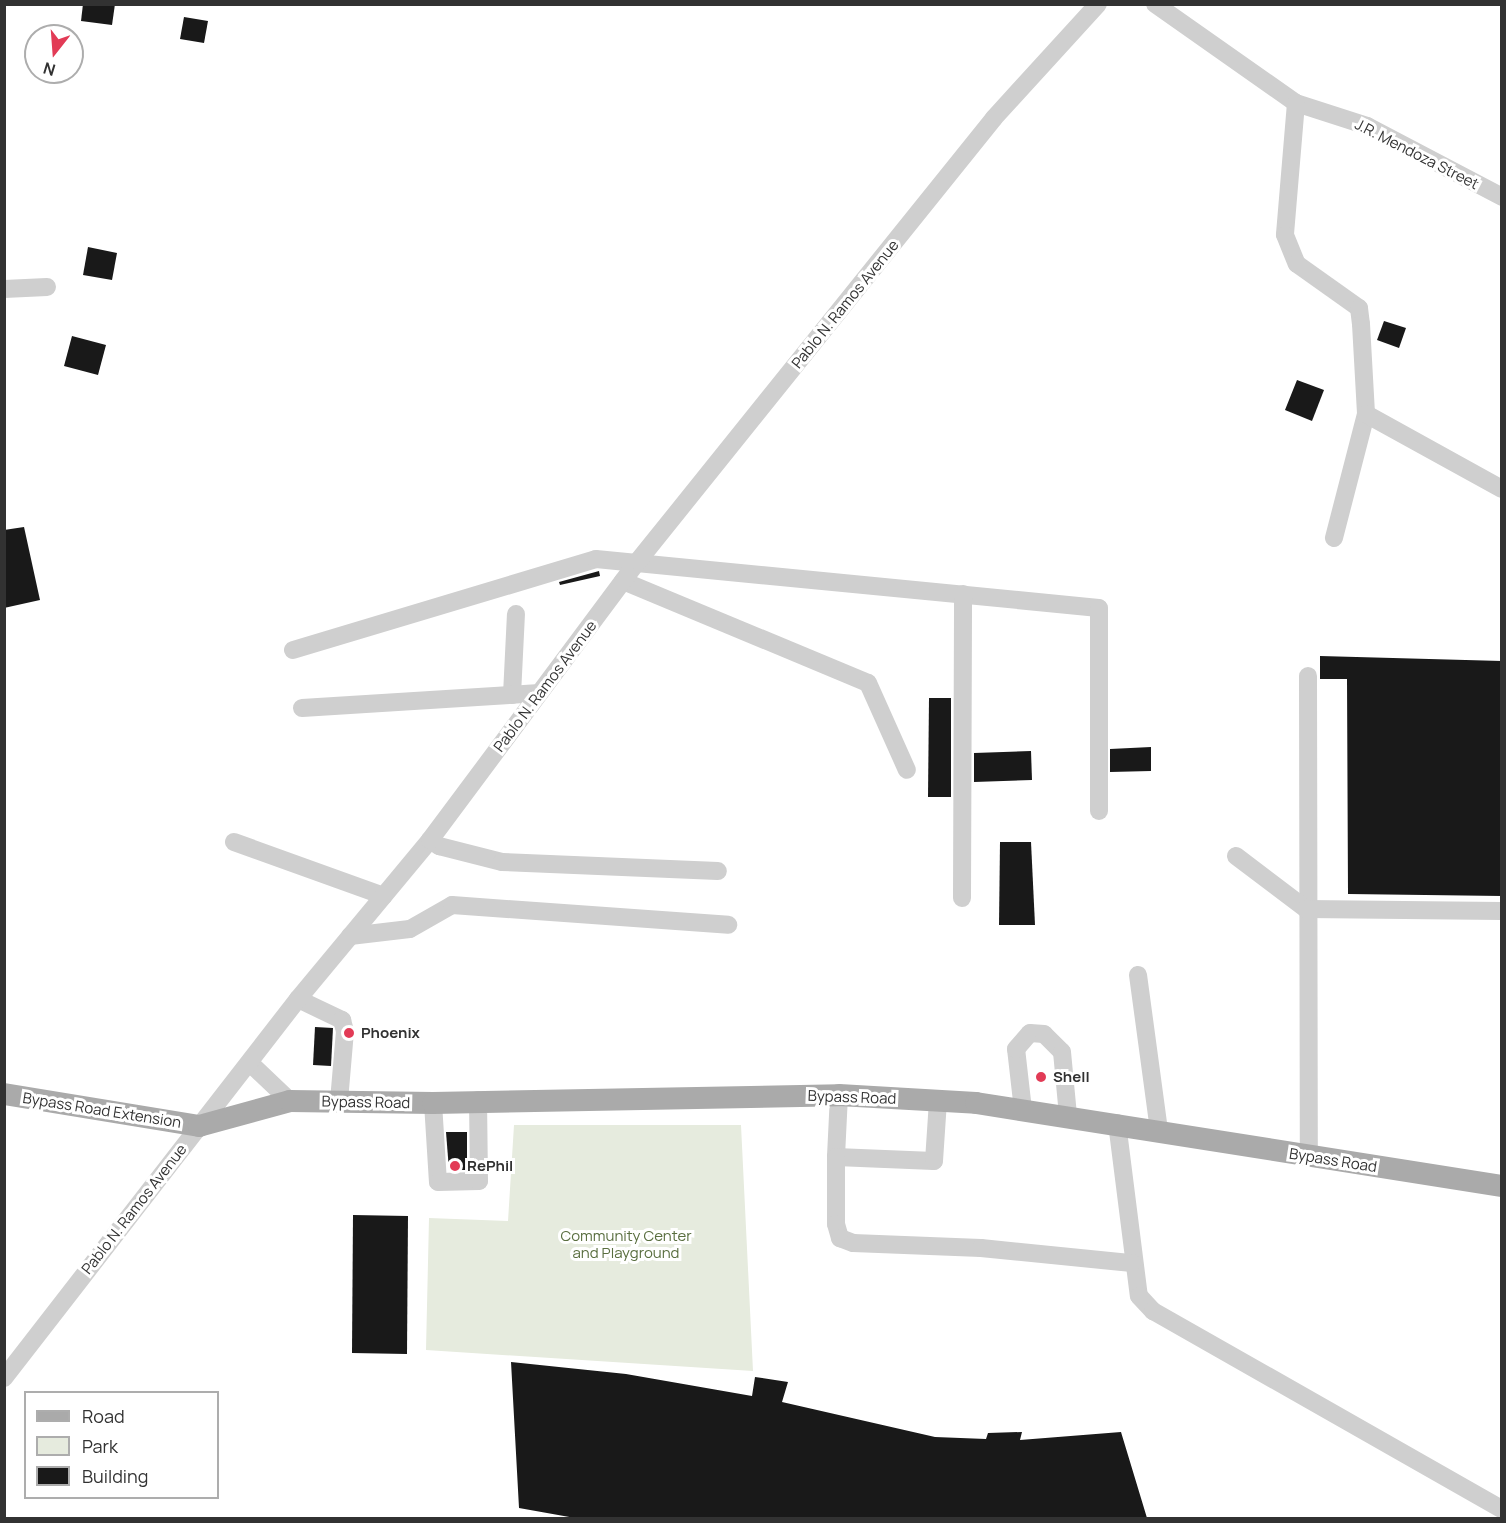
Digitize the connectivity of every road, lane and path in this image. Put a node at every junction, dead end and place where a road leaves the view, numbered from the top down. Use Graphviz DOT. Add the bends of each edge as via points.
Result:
graph roads {
  1 [pos="1098,4"];
  2 [pos="1155,4"];
  3 [pos="1296,103"];
  4 [pos="1502,197"];
  5 [pos="47,287"];
  6 [pos="4,289"];
  7 [pos="1366,414"];
  8 [pos="1502,489"];
  9 [pos="1334,538"];
  10 [pos="638,561"];
  11 [pos="623,581"];
  12 [pos="963,594"];
  13 [pos="516,614"];
  14 [pos="293,650"];
  15 [pos="1308,676"];
  16 [pos="540,693"];
  17 [pos="512,695"];
  18 [pos="302,708"];
  19 [pos="907,770"];
  20 [pos="1099,811"];
  21 [pos="430,840"];
  22 [pos="234,842"];
  23 [pos="1236,856"];
  24 [pos="718,871"];
  25 [pos="384,896"];
  26 [pos="962,898"];
  27 [pos="1306,909"];
  28 [pos="1502,911"];
  29 [pos="728,925"];
  30 [pos="350,936"];
  31 [pos="1138,975"];
  32 [pos="298,999"];
  33 [pos="251,1064"];
  34 [pos="4,1094"];
  35 [pos="839,1095"];
  36 [pos="478,1100"];
  37 [pos="290,1101"];
  38 [pos="339,1101"];
  39 [pos="938,1101"];
  40 [pos="433,1103"];
  41 [pos="1023,1110"];
  42 [pos="1068,1116"];
  43 [pos="1117,1123"];
  44 [pos="199,1126"];
  45 [pos="1159,1131"];
  46 [pos="836,1157"];
  47 [pos="1309,1157"];
  48 [pos="1502,1186"];
  49 [pos="1132,1263"];
  50 [pos="4,1378"];
  51 [pos="1502,1509"];
  1 -- 10 [label="street, Pablo N. Ramos Avenue" via="994,118"];
  2 -- 3 [label="street, J.R. Mendoza Street"];
  3 -- 4 [label="street, J.R. Mendoza Street" via="1367,126"];
  3 -- 7 [label="street" via="1285,235 1297,264 1359,308"];
  5 -- 6 [label="street"];
  7 -- 8 [label="street"];
  7 -- 9 [label="street"];
  10 -- 11 [label="street, Pablo N. Ramos Avenue"];
  10 -- 12 [label="street"];
  10 -- 14 [label="street" via="596,559"];
  11 -- 16 [label="street, Pablo N. Ramos Avenue"];
  11 -- 19 [label="street" via="868,683"];
  12 -- 20 [label="street" via="1099,608"];
  12 -- 26 [label="street"];
  13 -- 17 [label="street"];
  15 -- 27 [label="street"];
  16 -- 17 [label="street"];
  16 -- 21 [label="street, Pablo N. Ramos Avenue"];
  17 -- 18 [label="street"];
  21 -- 24 [label="street" via="439,846 502,862"];
  21 -- 25 [label="street, Pablo N. Ramos Avenue"];
  22 -- 25 [label="street"];
  23 -- 27 [label="street"];
  25 -- 30 [label="street, Pablo N. Ramos Avenue"];
  27 -- 28 [label="street"];
  27 -- 47 [label="street"];
  29 -- 30 [label="street" via="452,905 410,929"];
  30 -- 32 [label="street, Pablo N. Ramos Avenue"];
  31 -- 45 [label="street"];
  32 -- 33 [label="street, Pablo N. Ramos Avenue"];
  32 -- 38 [label="street" via="342,1020 345,1031"];
  33 -- 37 [label="street"];
  33 -- 44 [label="street, Pablo N. Ramos Avenue"];
  34 -- 44 [label="main road, Bypass Road Extension"];
  35 -- 36 [label="main road, Bypass Road"];
  35 -- 39 [label="main road, Bypass Road"];
  35 -- 46 [label="street"];
  36 -- 40 [label="main road, Bypass Road"];
  36 -- 40 [label="street" via="479,1181 438,1182"];
  37 -- 38 [label="main road, Bypass Road"];
  37 -- 44 [label="main road, Bypass Road"];
  38 -- 40 [label="main road, Bypass Road"];
  39 -- 41 [label="main road, Bypass Road"];
  39 -- 46 [label="street" via="934,1161"];
  41 -- 42 [label="main road, Bypass Road"];
  41 -- 42 [label="street" via="1016,1049 1030,1033 1044,1034 1062,1052"];
  42 -- 43 [label="main road, Bypass Road"];
  43 -- 45 [label="main road, Bypass Road"];
  43 -- 49 [label="street"];
  44 -- 50 [label="street, Pablo N. Ramos Avenue"];
  45 -- 47 [label="main road, Bypass Road"];
  46 -- 49 [label="street" via="836,1224 840,1238 853,1243 981,1248"];
  47 -- 48 [label="main road, Bypass Road"];
  49 -- 51 [label="street" via="1139,1296 1153,1311"];
}
